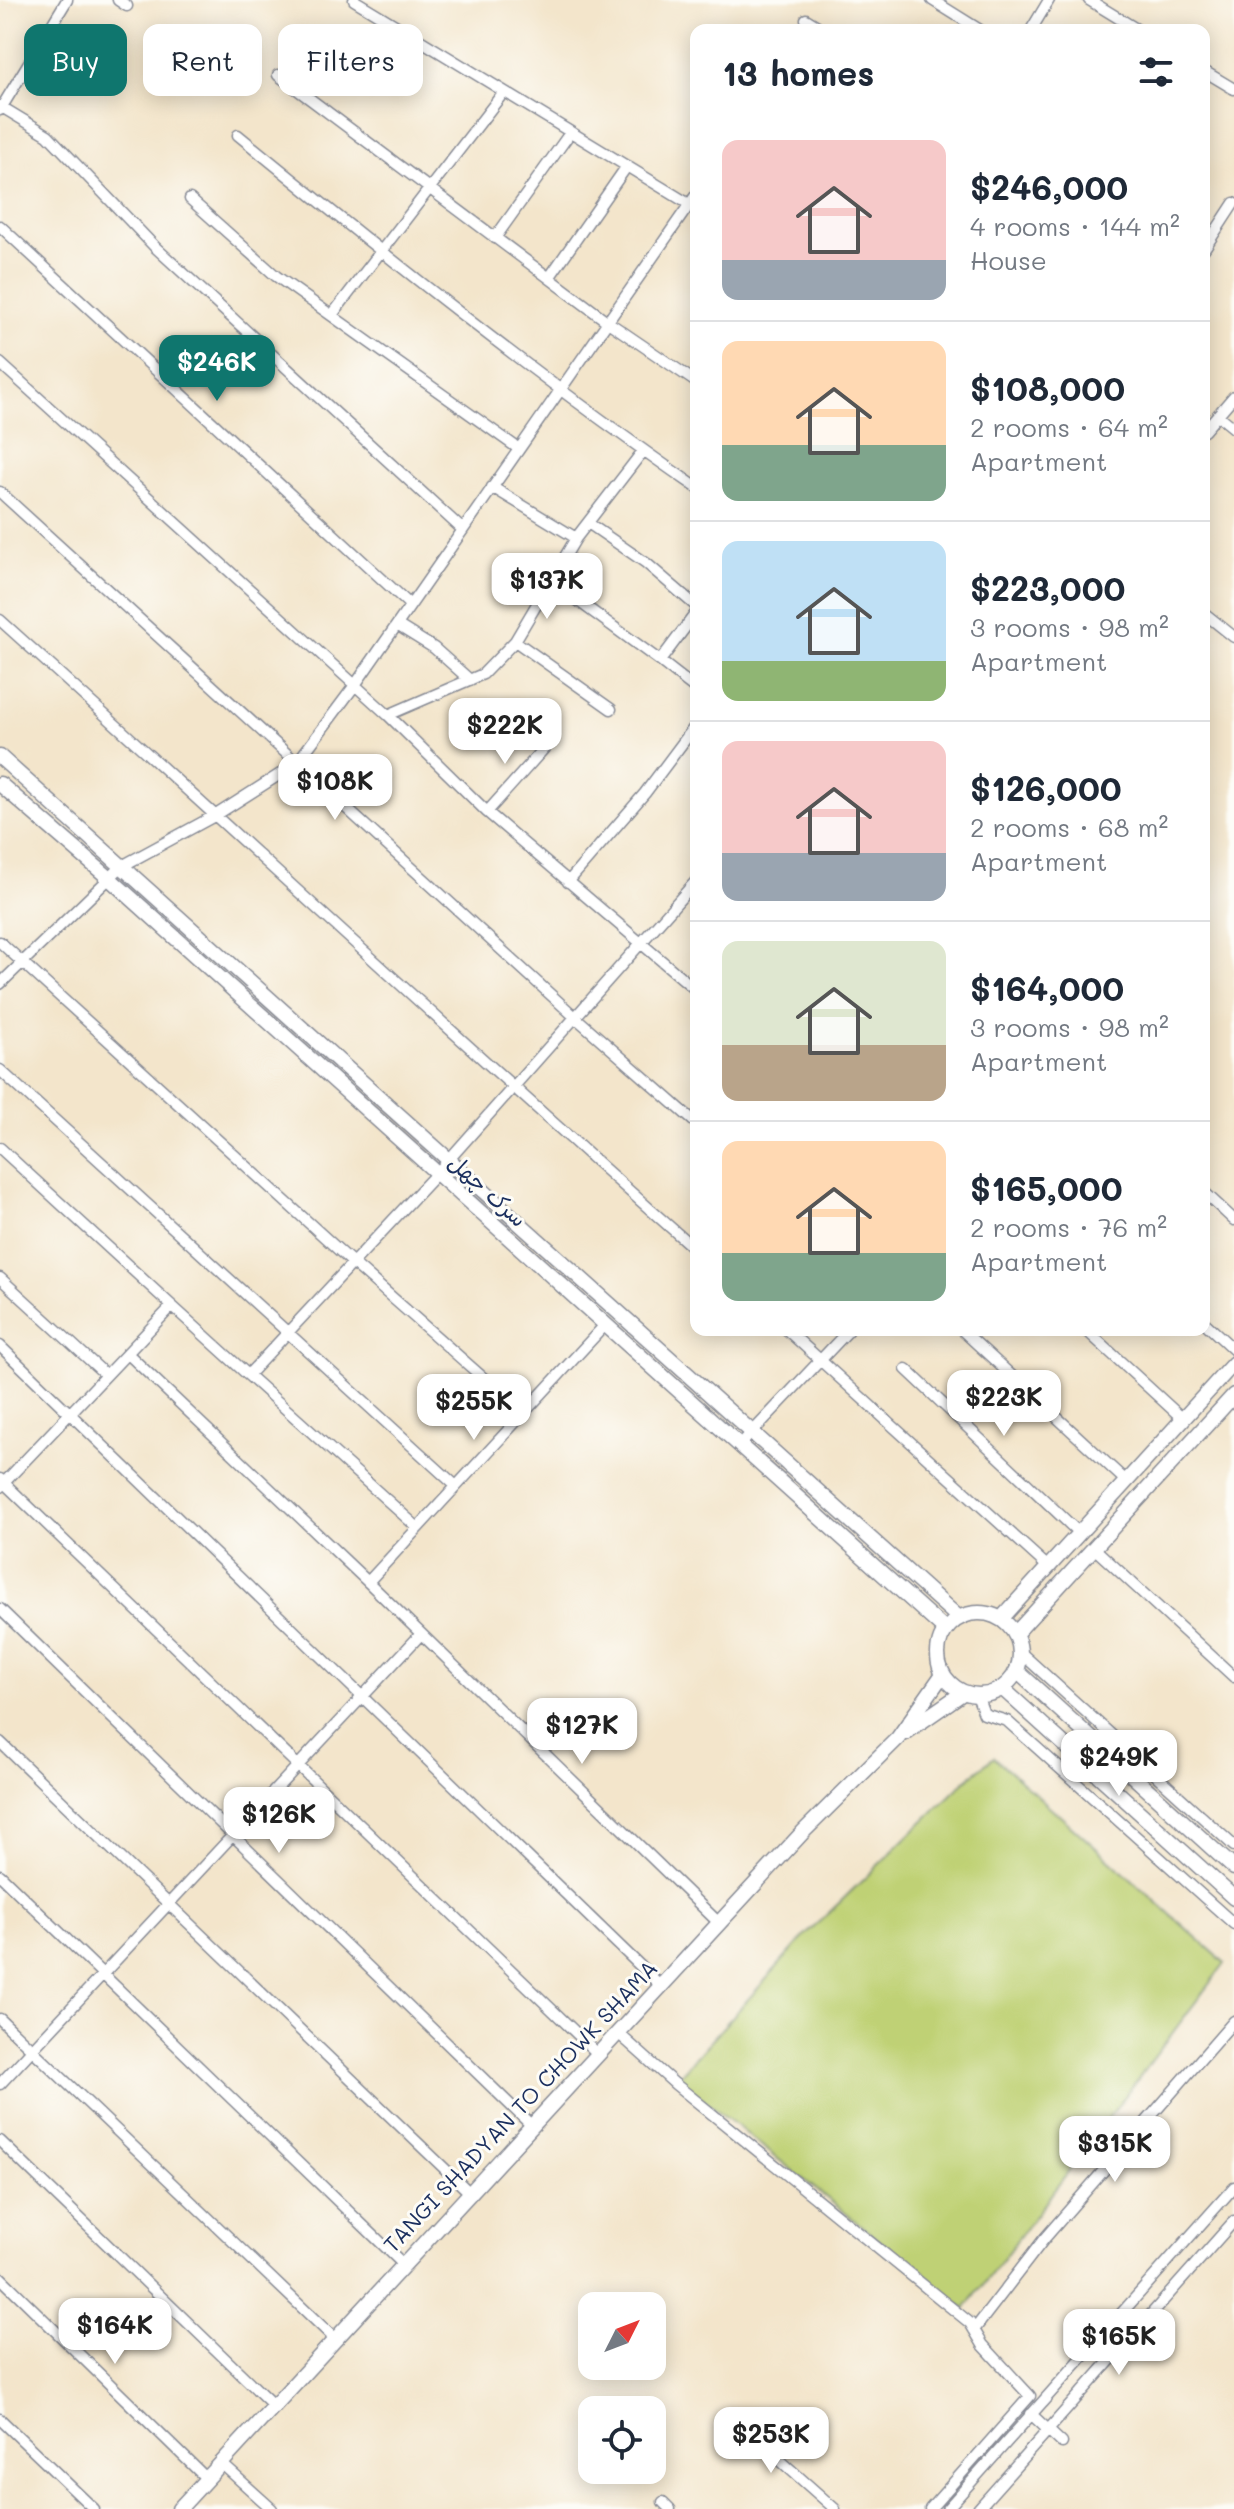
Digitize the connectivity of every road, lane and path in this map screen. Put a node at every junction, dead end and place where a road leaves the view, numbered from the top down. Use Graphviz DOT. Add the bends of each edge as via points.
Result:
graph roads {
  1 [pos="67,0"];
  2 [pos="354,0"];
  3 [pos="932,0"];
  4 [pos="1049,0"];
  5 [pos="1089,0"];
  6 [pos="806,19"];
  7 [pos="814,24"];
  8 [pos="970,24"];
  9 [pos="1035,24"];
  10 [pos="1128,24"];
  11 [pos="1210,75"];
  12 [pos="1234,89"];
  13 [pos="503,93"];
  14 [pos="306,96"];
  15 [pos="1,108"];
  16 [pos="570,133"];
  17 [pos="238,135"];
  18 [pos="627,166"];
  19 [pos="430,190"];
  20 [pos="690,198"];
  21 [pos="190,199"];
  22 [pos="690,203"];
  23 [pos="1234,203"];
  24 [pos="0,226"];
  25 [pos="495,238"];
  26 [pos="1210,240"];
  27 [pos="381,252"];
  28 [pos="549,278"];
  29 [pos="332,315"];
  30 [pos="608,322"];
  31 [pos="0,363"];
  32 [pos="690,378"];
  33 [pos="561,388"];
  34 [pos="1234,396"];
  35 [pos="1218,415"];
  36 [pos="1210,424"];
  37 [pos="1234,428"];
  38 [pos="519,449"];
  39 [pos="643,451"];
  40 [pos="690,483"];
  41 [pos="492,487"];
  42 [pos="0,492"];
  43 [pos="588,523"];
  44 [pos="463,530"];
  45 [pos="576,538"];
  46 [pos="551,581"];
  47 [pos="690,601"];
  48 [pos="410,605"];
  49 [pos="1210,618"];
  50 [pos="0,620"];
  51 [pos="690,621"];
  52 [pos="397,625"];
  53 [pos="1234,637"];
  54 [pos="515,641"];
  55 [pos="660,661"];
  56 [pos="470,680"];
  57 [pos="690,684"];
  58 [pos="355,685"];
  59 [pos="611,709"];
  60 [pos="388,715"];
  61 [pos="690,733"];
  62 [pos="549,743"];
  63 [pos="0,757"];
  64 [pos="296,764"];
  65 [pos="0,784"];
  66 [pos="487,812"];
  67 [pos="216,815"];
  68 [pos="122,866"];
  69 [pos="109,878"];
  70 [pos="568,882"];
  71 [pos="690,888"];
  72 [pos="0,942"];
  73 [pos="640,944"];
  74 [pos="22,961"];
  75 [pos="0,984"];
  76 [pos="690,985"];
  77 [pos="574,1016"];
  78 [pos="0,1070"];
  79 [pos="512,1088"];
  80 [pos="690,1118"];
  81 [pos="0,1148"];
  82 [pos="448,1159"];
  83 [pos="437,1173"];
  84 [pos="1210,1198"];
  85 [pos="1234,1220"];
  86 [pos="690,1245"];
  87 [pos="353,1263"];
  88 [pos="0,1278"];
  89 [pos="172,1306"];
  90 [pos="605,1325"];
  91 [pos="1210,1328"];
  92 [pos="288,1332"];
  93 [pos="794,1336"];
  94 [pos="843,1336"];
  95 [pos="969,1336"];
  96 [pos="1093,1336"];
  97 [pos="0,1346"];
  98 [pos="1234,1350"];
  99 [pos="127,1353"];
  100 [pos="821,1359"];
  101 [pos="1234,1363"];
  102 [pos="906,1369"];
  103 [pos="106,1375"];
  104 [pos="248,1375"];
  105 [pos="1234,1395"];
  106 [pos="523,1413"];
  107 [pos="69,1414"];
  108 [pos="1183,1419"];
  109 [pos="752,1432"];
  110 [pos="739,1446"];
  111 [pos="1126,1481"];
  112 [pos="1,1483"];
  113 [pos="456,1486"];
  114 [pos="418,1528"];
  115 [pos="1078,1532"];
  116 [pos="1094,1548"];
  117 [pos="1047,1566"];
  118 [pos="368,1582"];
  119 [pos="0,1609"];
  120 [pos="959,1618"];
  121 [pos="1001,1619"];
  122 [pos="945,1630"];
  123 [pos="421,1634"];
  124 [pos="1015,1634"];
  125 [pos="1020,1652"];
  126 [pos="1017,1671"];
  127 [pos="943,1674"];
  128 [pos="1234,1677"];
  129 [pos="1002,1688"];
  130 [pos="970,1694"];
  131 [pos="362,1696"];
  132 [pos="898,1738"];
  133 [pos="0,1742"];
  134 [pos="297,1765"];
  135 [pos="233,1834"];
  136 [pos="1234,1846"];
  137 [pos="1234,1868"];
  138 [pos="0,1875"];
  139 [pos="1234,1898"];
  140 [pos="169,1903"];
  141 [pos="719,1923"];
  142 [pos="1234,1924"];
  143 [pos="102,1974"];
  144 [pos="661,1986"];
  145 [pos="0,2019"];
  146 [pos="1234,2021"];
  147 [pos="618,2033"];
  148 [pos="31,2051"];
  149 [pos="598,2054"];
  150 [pos="0,2084"];
  151 [pos="532,2126"];
  152 [pos="0,2141"];
  153 [pos="1234,2187"];
  154 [pos="470,2193"];
  155 [pos="1234,2221"];
  156 [pos="404,2265"];
  157 [pos="0,2277"];
  158 [pos="974,2330"];
  159 [pos="335,2339"];
  160 [pos="274,2406"];
  161 [pos="1031,2414"];
  162 [pos="729,2415"];
  163 [pos="0,2419"];
  164 [pos="1048,2430"];
  165 [pos="1062,2443"];
  166 [pos="221,2463"];
  167 [pos="207,2479"];
  168 [pos="94,2509"];
  169 [pos="179,2509"];
  170 [pos="272,2509"];
  171 [pos="835,2509"];
  172 [pos="930,2509"];
  173 [pos="947,2509"];
  174 [pos="978,2509"];
  1 -- 15 [label="street"];
  2 -- 13 [label="street"];
  3 -- 8 [label="street"];
  4 -- 9 [label="street"];
  5 -- 10 [label="street"];
  6 -- 7 [label="street"];
  11 -- 12 [label="street"];
  13 -- 16 [label="street"];
  13 -- 19 [label="street"];
  14 -- 19 [label="street"];
  15 -- 44 [label="street" via="48,135 155,247"];
  16 -- 18 [label="street"];
  16 -- 25 [label="street"];
  17 -- 27 [label="street"];
  18 -- 20 [label="street"];
  18 -- 28 [label="street"];
  19 -- 25 [label="street"];
  19 -- 27 [label="street"];
  21 -- 29 [label="street" via="276,276"];
  22 -- 30 [label="street"];
  23 -- 26 [label="street"];
  24 -- 48 [label="street"];
  25 -- 28 [label="street"];
  27 -- 29 [label="street"];
  27 -- 33 [label="street"];
  28 -- 30 [label="street"];
  29 -- 38 [label="street"];
  30 -- 32 [label="street"];
  30 -- 33 [label="street"];
  31 -- 58 [label="street"];
  33 -- 38 [label="street"];
  33 -- 39 [label="street"];
  34 -- 35 [label="street"];
  35 -- 36 [label="street"];
  35 -- 37 [label="street"];
  38 -- 41 [label="street"];
  39 -- 40 [label="street"];
  39 -- 43 [label="street"];
  41 -- 44 [label="street"];
  41 -- 45 [label="street"];
  42 -- 64 [label="street"];
  43 -- 45 [label="street"];
  43 -- 47 [label="street"];
  44 -- 48 [label="street"];
  45 -- 46 [label="street"];
  46 -- 54 [label="street"];
  46 -- 55 [label="street"];
  48 -- 52 [label="street"];
  49 -- 53 [label="street"];
  50 -- 67 [label="street"];
  51 -- 55 [label="street"];
  52 -- 56 [label="street"];
  52 -- 58 [label="street"];
  54 -- 56 [label="street"];
  54 -- 59 [label="street"];
  55 -- 57 [label="street"];
  56 -- 60 [label="street"];
  58 -- 60 [label="street"];
  58 -- 64 [label="street"];
  60 -- 66 [label="street"];
  61 -- 70 [label="street"];
  62 -- 66 [label="street"];
  63 -- 68 [label="main road"];
  64 -- 67 [label="street"];
  64 -- 77 [label="street"];
  65 -- 69 [label="main road, سرک چهل"];
  66 -- 70 [label="street"];
  67 -- 68 [label="street"];
  67 -- 79 [label="street"];
  68 -- 69 [label="street"];
  68 -- 82 [label="main road"];
  69 -- 74 [label="street"];
  69 -- 83 [label="main road, سرک چهل"];
  70 -- 73 [label="street"];
  71 -- 73 [label="street"];
  72 -- 74 [label="street"];
  73 -- 76 [label="street"];
  73 -- 77 [label="street"];
  74 -- 75 [label="street"];
  74 -- 87 [label="street"];
  77 -- 79 [label="street"];
  77 -- 80 [label="street"];
  78 -- 92 [label="street"];
  79 -- 82 [label="street"];
  79 -- 86 [label="street"];
  81 -- 89 [label="street"];
  82 -- 83 [label="street"];
  82 -- 109 [label="main road"];
  83 -- 87 [label="street"];
  83 -- 90 [label="main road, سرک چهل"];
  84 -- 85 [label="street"];
  87 -- 92 [label="street"];
  87 -- 106 [label="street"];
  88 -- 103 [label="street"];
  89 -- 99 [label="street"];
  89 -- 104 [label="street"];
  90 -- 106 [label="street"];
  90 -- 110 [label="main road, سرک چهل"];
  91 -- 98 [label="street"];
  92 -- 104 [label="street"];
  92 -- 113 [label="street"];
  93 -- 100 [label="street"];
  94 -- 100 [label="street"];
  95 -- 111 [label="street"];
  96 -- 108 [label="street"];
  97 -- 107 [label="street"];
  99 -- 103 [label="street"];
  99 -- 118 [label="street"];
  100 -- 109 [label="street"];
  100 -- 117 [label="street"];
  101 -- 108 [label="main road"];
  102 -- 115 [label="street"];
  103 -- 107 [label="street"];
  104 -- 114 [label="street"];
  105 -- 116 [label="main road"];
  106 -- 113 [label="street"];
  107 -- 112 [label="street"];
  107 -- 131 [label="street"];
  108 -- 111 [label="main road"];
  109 -- 110 [label="street"];
  109 -- 120 [label="main road"];
  110 -- 122 [label="main road, سرک چهل"];
  111 -- 115 [label="main road"];
  112 -- 134 [label="street"];
  113 -- 114 [label="street"];
  114 -- 118 [label="street"];
  115 -- 117 [label="main road"];
  116 -- 124 [label="main road"];
  116 -- 128 [label="street"];
  117 -- 121 [label="main road"];
  118 -- 123 [label="street"];
  119 -- 135 [label="street"];
  120 -- 121 [label="main road" via="986,1613"];
  120 -- 122 [label="main road"];
  121 -- 124 [label="main road"];
  122 -- 127 [label="main road" via="938,1652"];
  123 -- 131 [label="street"];
  123 -- 141 [label="street"];
  124 -- 125 [label="main road"];
  125 -- 126 [label="main road"];
  125 -- 136 [label="street"];
  126 -- 129 [label="main road"];
  126 -- 137 [label="main road"];
  127 -- 130 [label="main road"];
  127 -- 132 [label="main road"];
  129 -- 130 [label="main road"];
  129 -- 139 [label="main road"];
  130 -- 132 [label="main road"];
  130 -- 142 [label="street" via="984,1714 1007,1721"];
  131 -- 134 [label="street"];
  131 -- 144 [label="street"];
  132 -- 141 [label="main road, TANGI SHADYAN TO CHOWK SHAMA"];
  133 -- 140 [label="street"];
  134 -- 135 [label="street"];
  134 -- 149 [label="street"];
  135 -- 140 [label="street"];
  135 -- 151 [label="street"];
  138 -- 143 [label="street"];
  140 -- 143 [label="street"];
  140 -- 154 [label="street"];
  141 -- 144 [label="main road, TANGI SHADYAN TO CHOWK SHAMA"];
  143 -- 148 [label="street"];
  143 -- 156 [label="street"];
  144 -- 147 [label="main road, TANGI SHADYAN TO CHOWK SHAMA"];
  145 -- 148 [label="street"];
  146 -- 158 [label="street" via="1044,2239"];
  147 -- 149 [label="main road, TANGI SHADYAN TO CHOWK SHAMA"];
  147 -- 158 [label="street"];
  148 -- 150 [label="street"];
  148 -- 159 [label="street"];
  149 -- 151 [label="main road, TANGI SHADYAN TO CHOWK SHAMA"];
  151 -- 154 [label="main road, TANGI SHADYAN TO CHOWK SHAMA"];
  152 -- 160 [label="street"];
  153 -- 161 [label="street"];
  154 -- 156 [label="main road, TANGI SHADYAN TO CHOWK SHAMA"];
  155 -- 164 [label="street"];
  156 -- 159 [label="main road, TANGI SHADYAN TO CHOWK SHAMA"];
  157 -- 167 [label="street"];
  158 -- 172 [label="street" via="1030,2396"];
  159 -- 160 [label="main road, TANGI SHADYAN TO CHOWK SHAMA"];
  160 -- 166 [label="main road, TANGI SHADYAN TO CHOWK SHAMA"];
  161 -- 164 [label="street"];
  161 -- 173 [label="street"];
  162 -- 171 [label="street"];
  163 -- 168 [label="street"];
  164 -- 165 [label="street"];
  164 -- 174 [label="street"];
  166 -- 167 [label="main road, TANGI SHADYAN TO CHOWK SHAMA"];
  166 -- 170 [label="street"];
  167 -- 169 [label="main road, TANGI SHADYAN TO CHOWK SHAMA"];
}
